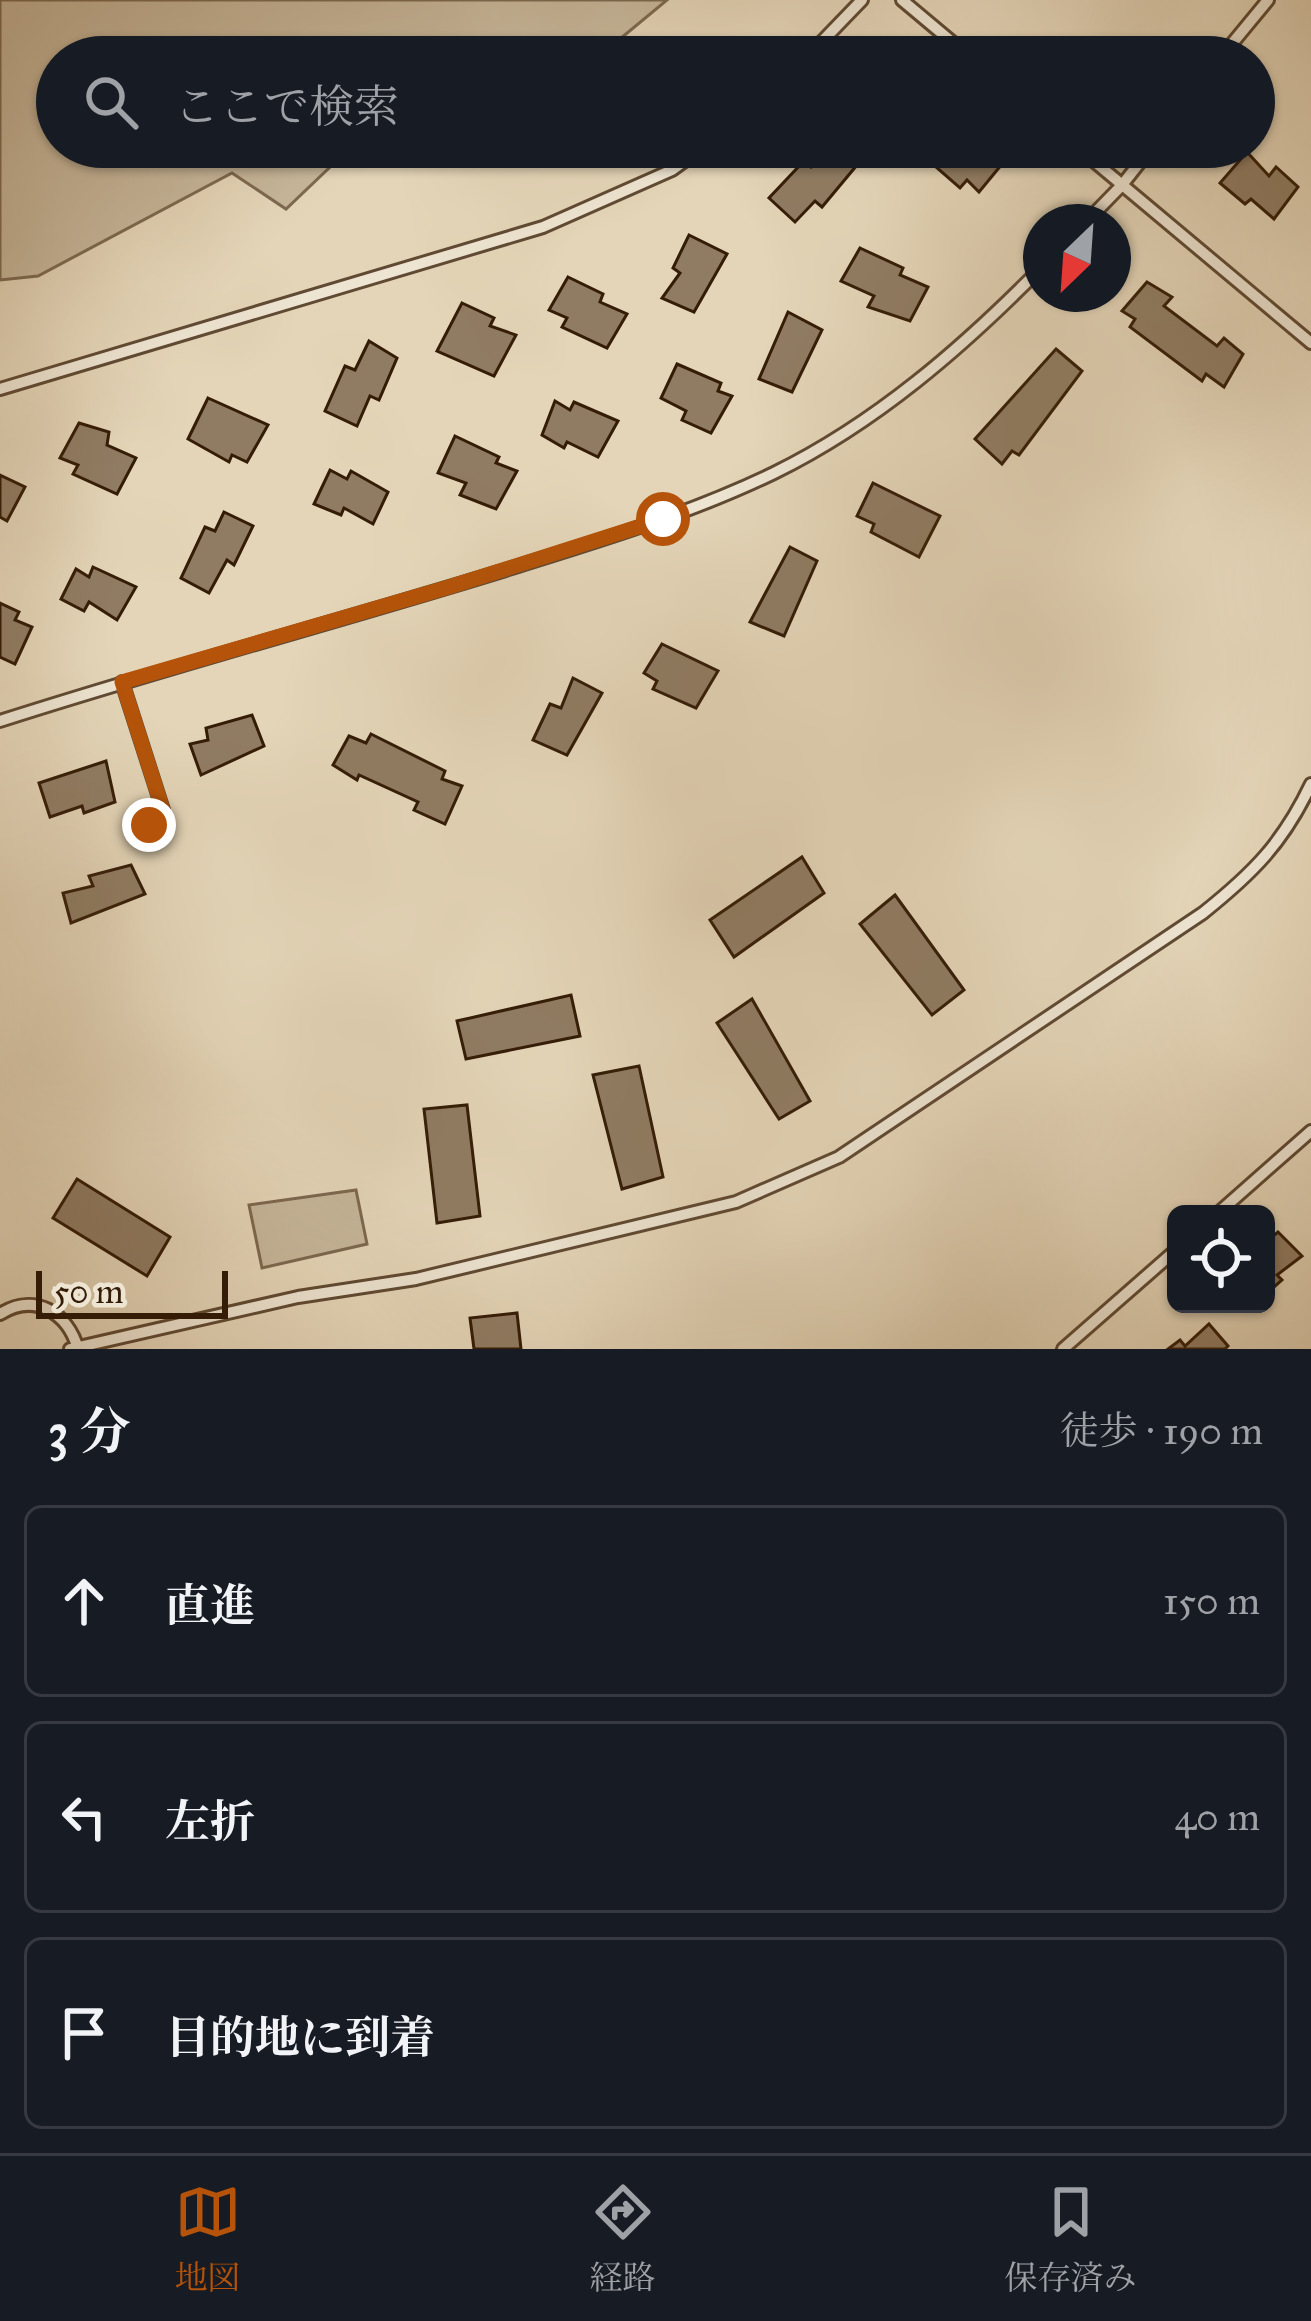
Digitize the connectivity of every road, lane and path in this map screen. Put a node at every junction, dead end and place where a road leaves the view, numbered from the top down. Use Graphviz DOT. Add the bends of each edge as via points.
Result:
graph roads {
  1 [pos="862,0"];
  2 [pos="902,0"];
  3 [pos="1268,0"];
  4 [pos="827,36"];
  5 [pos="945,36"];
  6 [pos="1238,36"];
  7 [pos="675,168"];
  8 [pos="1102,168"];
  9 [pos="1135,168"];
  10 [pos="1122,185"];
  11 [pos="1104,204"];
  12 [pos="1023,287"];
  13 [pos="1311,343"];
  14 [pos="0,388"];
  15 [pos="122,682"];
  16 [pos="0,721"];
  17 [pos="1311,784"];
  18 [pos="131,829"];
  19 [pos="1311,1131"];
  20 [pos="1226,1205"];
  21 [pos="1167,1258"];
  22 [pos="0,1314"];
  23 [pos="76,1349"];
  24 [pos="1063,1349"];
  1 -- 4 [label="lane"];
  2 -- 5 [label="lane"];
  3 -- 6 [label="lane"];
  7 -- 14 [label="lane" via="543,227"];
  8 -- 10 [label="lane"];
  9 -- 10 [label="lane"];
  10 -- 11 [label="lane"];
  10 -- 13 [label="lane"];
  12 -- 15 [label="lane" via="889,405 776,472 565,551"];
  15 -- 16 [label="lane"];
  15 -- 18 [label="lane" via="163,810"];
  17 -- 23 [label="lane" via="1276,847 1203,913 839,1157 736,1202 416,1280"];
  19 -- 20 [label="lane"];
  21 -- 24 [label="lane"];
  22 -- 23 [label="lane" via="39,1305 72,1329"];
}
